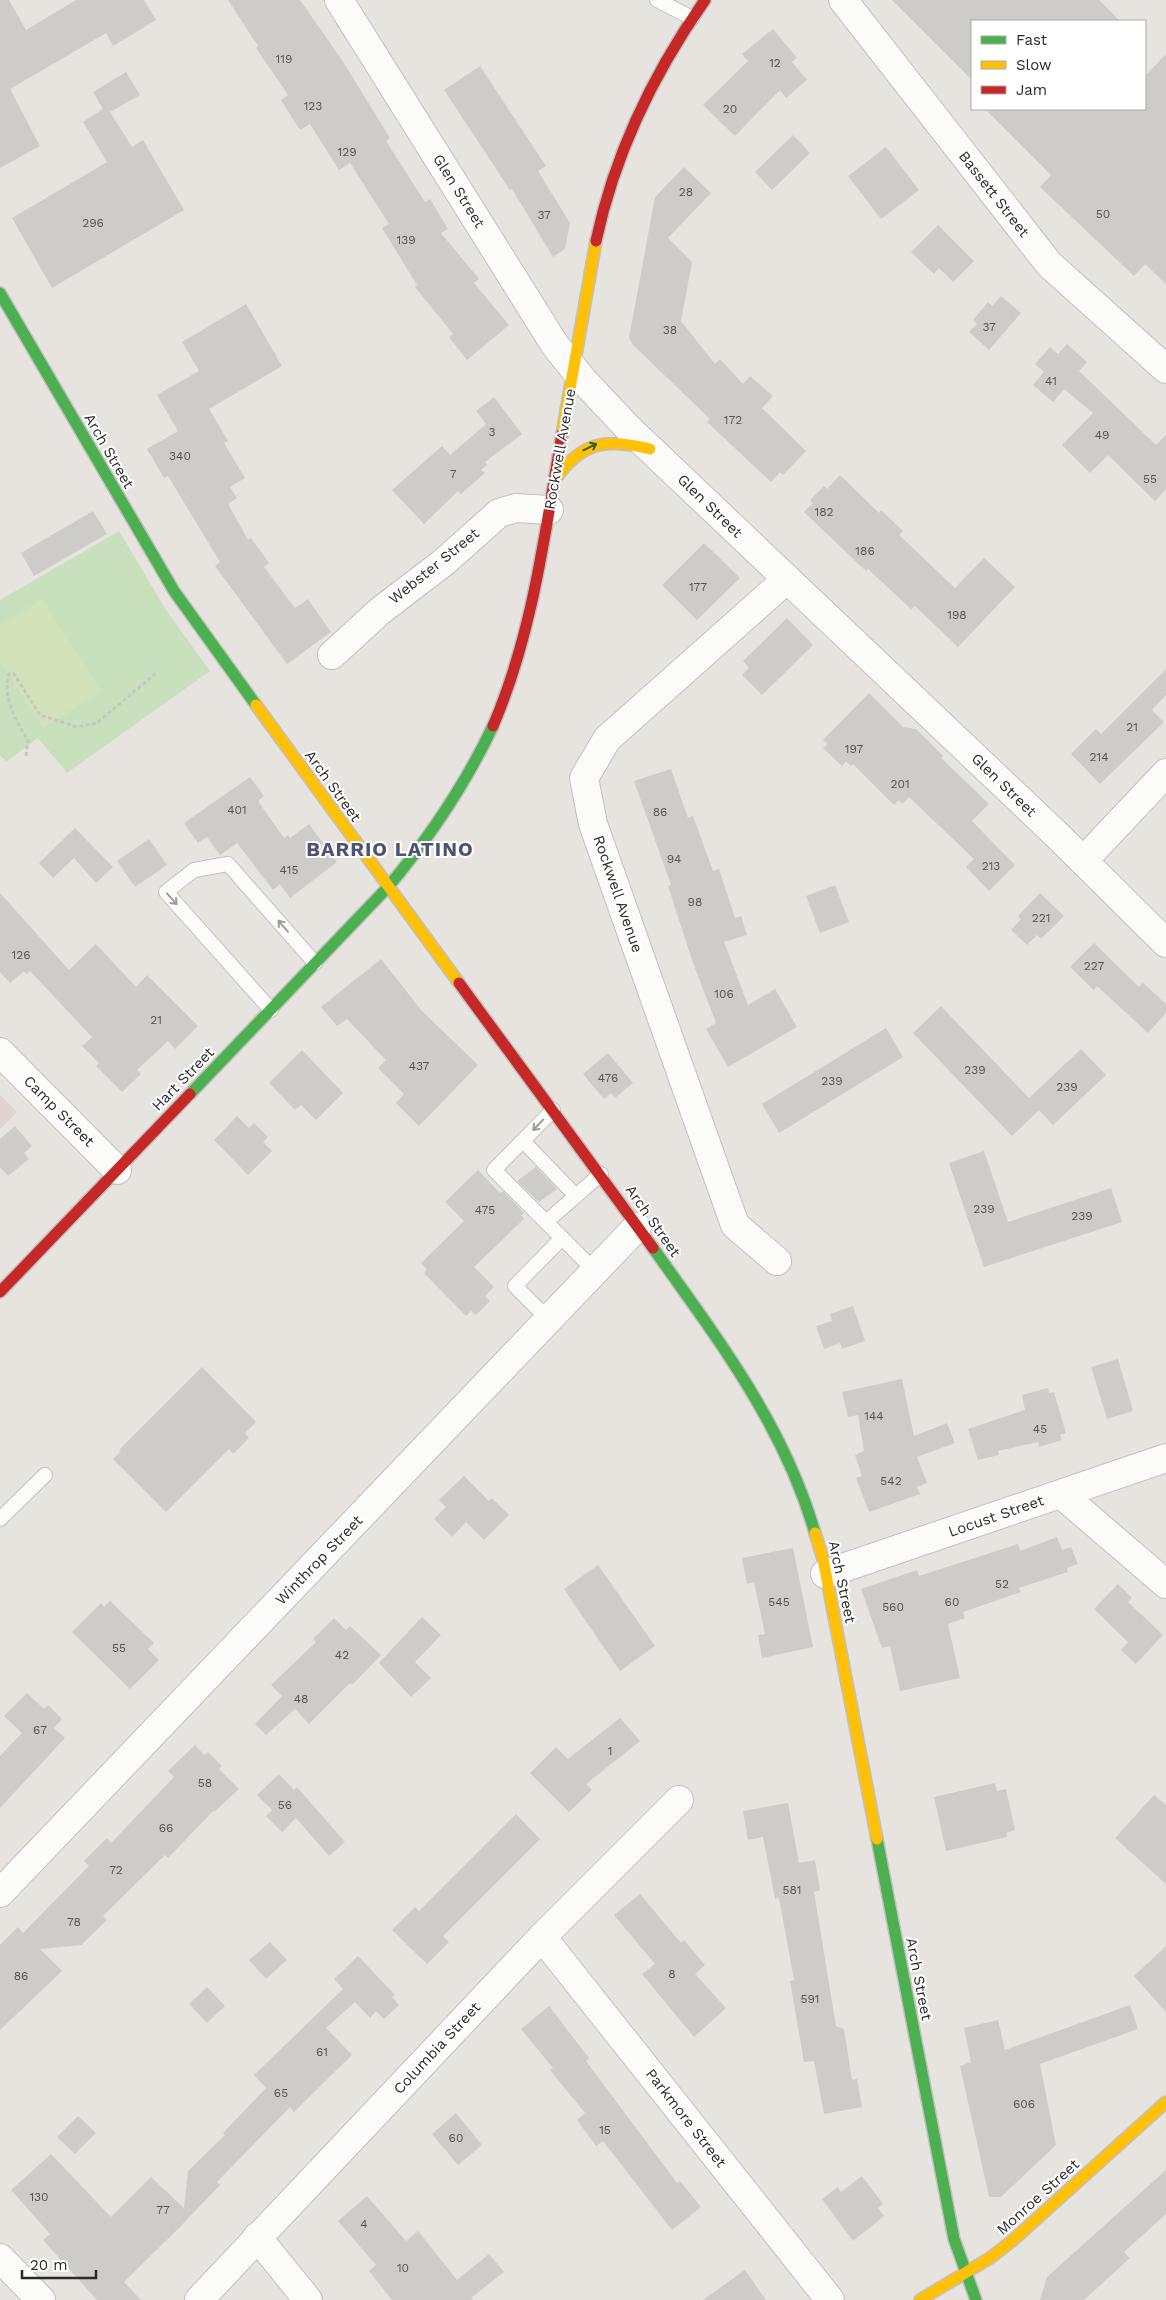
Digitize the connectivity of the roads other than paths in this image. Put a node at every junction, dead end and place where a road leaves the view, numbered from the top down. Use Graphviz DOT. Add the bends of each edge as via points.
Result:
graph roads {
  1 [pos="339,0"];
  2 [pos="657,0"];
  3 [pos="705,0"];
  4 [pos="843,0"];
  5 [pos="692,18"];
  6 [pos="0,293"];
  7 [pos="1166,369"];
  8 [pos="573,370"];
  9 [pos="650,449"];
  10 [pos="555,479"];
  11 [pos="549,510"];
  12 [pos="787,579"];
  13 [pos="332,654"];
  14 [pos="1166,773"];
  15 [pos="1083,861"];
  16 [pos="388,887"];
  17 [pos="1166,943"];
  18 [pos="316,963"];
  19 [pos="271,1010"];
  20 [pos="0,1052"];
  21 [pos="553,1110"];
  22 [pos="523,1141"];
  23 [pos="118,1170"];
  24 [pos="601,1174"];
  25 [pos="576,1196"];
  26 [pos="546,1222"];
  27 [pos="637,1227"];
  28 [pos="562,1238"];
  29 [pos="777,1261"];
  30 [pos="595,1271"];
  31 [pos="0,1292"];
  32 [pos="548,1320"];
  33 [pos="1166,1458"];
  34 [pos="45,1475"];
  35 [pos="1061,1494"];
  36 [pos="0,1520"];
  37 [pos="825,1574"];
  38 [pos="1166,1584"];
  39 [pos="679,1800"];
  40 [pos="0,1893"];
  41 [pos="542,1937"];
  42 [pos="1166,2102"];
  43 [pos="257,2237"];
  44 [pos="0,2258"];
  45 [pos="965,2274"];
  46 [pos="42,2300"];
  47 [pos="199,2300"];
  48 [pos="308,2300"];
  49 [pos="830,2300"];
  50 [pos="920,2300"];
  51 [pos="976,2300"];
  1 -- 8 [label="street, Glen Street"];
  2 -- 5 [label="lane"];
  3 -- 5 [label="main road, Rockwell Avenue"];
  4 -- 7 [label="street, Bassett Street" via="1049,264"];
  5 -- 8 [label="main road, Rockwell Avenue" via="652,83 615,171 593,253"];
  6 -- 16 [label="main road, Arch Street" via="160,570"];
  8 -- 9 [label="street, Glen Street"];
  8 -- 10 [label="main road, Rockwell Avenue"];
  10 -- 9 [label="main road, one-way" via="570,460 596,443 621,442"];
  9 -- 12 [label="street, Glen Street"];
  10 -- 11 [label="main road, Rockwell Avenue"];
  11 -- 13 [label="street, Webster Street" via="516,508 499,513 444,562 380,610"];
  11 -- 16 [label="main road, Rockwell Avenue" via="529,620 499,712 477,760 446,812"];
  12 -- 15 [label="street, Glen Street"];
  12 -- 29 [label="street, Rockwell Avenue" via="608,739 584,778 593,824 735,1225"];
  14 -- 15 [label="street"];
  15 -- 17 [label="street, Glen Street"];
  16 -- 18 [label="main road, Hart Street"];
  16 -- 21 [label="main road, Arch Street"];
  18 -- 19 [label="main road, Hart Street"];
  18 -- 19 [label="lane, one-way" via="228,864 194,870 166,892"];
  19 -- 23 [label="main road, Hart Street"];
  20 -- 23 [label="street, Camp Street"];
  21 -- 22 [label="lane, one-way"];
  21 -- 24 [label="main road, Arch Street"];
  22 -- 25 [label="lane"];
  22 -- 26 [label="lane" via="494,1170"];
  23 -- 31 [label="main road, Hart Street"];
  24 -- 25 [label="lane"];
  24 -- 27 [label="main road, Arch Street"];
  25 -- 26 [label="lane"];
  26 -- 28 [label="lane"];
  27 -- 30 [label="street, Winthrop Street"];
  27 -- 37 [label="main road, Arch Street" via="726,1350 768,1418 805,1501"];
  28 -- 30 [label="lane"];
  28 -- 32 [label="lane" via="515,1286"];
  30 -- 32 [label="street, Winthrop Street"];
  32 -- 40 [label="street, Winthrop Street"];
  33 -- 35 [label="street, Locust Street"];
  34 -- 36 [label="lane"];
  35 -- 37 [label="street, Locust Street"];
  35 -- 38 [label="street"];
  37 -- 45 [label="main road, Arch Street" via="954,2239"];
  39 -- 41 [label="street, Columbia Street"];
  41 -- 43 [label="street, Columbia Street"];
  41 -- 49 [label="street, Parkmore Street"];
  42 -- 45 [label="main road, Monroe Street" via="1012,2241"];
  43 -- 47 [label="street, Columbia Street"];
  43 -- 48 [label="street"];
  44 -- 46 [label="street"];
  45 -- 50 [label="main road, Monroe Street"];
  45 -- 51 [label="main road, Arch Street"];
}
